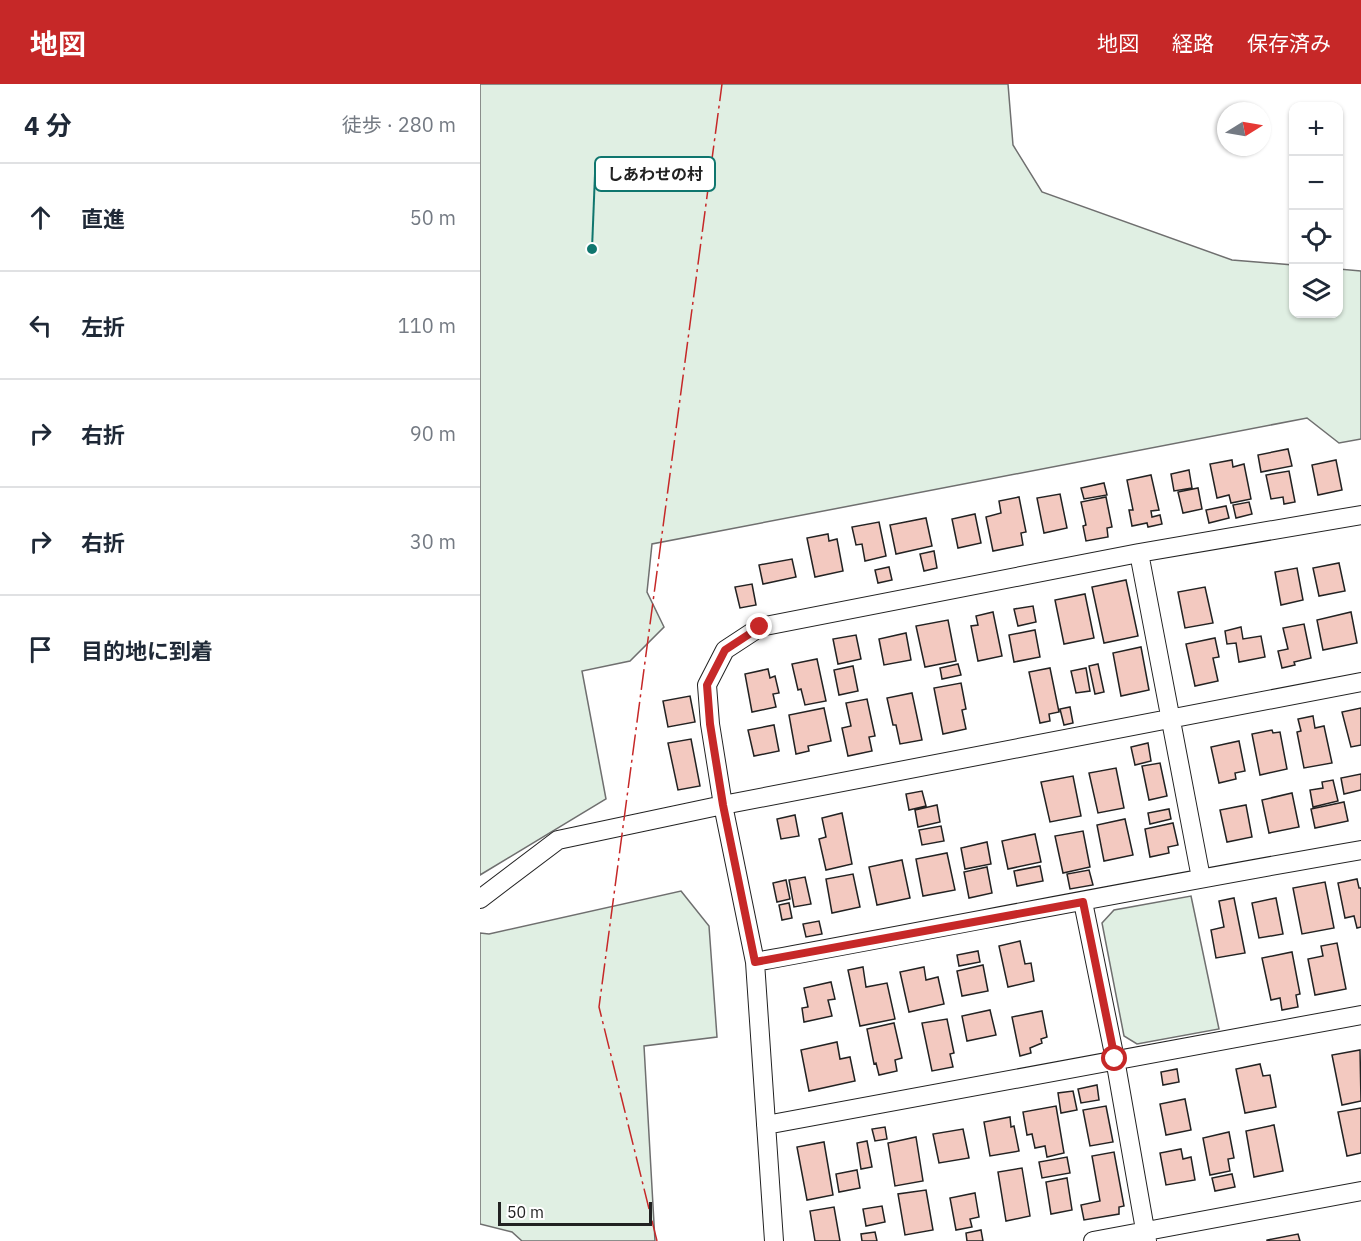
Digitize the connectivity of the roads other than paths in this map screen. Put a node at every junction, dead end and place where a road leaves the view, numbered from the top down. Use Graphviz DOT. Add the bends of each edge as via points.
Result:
graph roads {
  1 [pos="1361,515"];
  2 [pos="1139,553"];
  3 [pos="1361,682"];
  4 [pos="1171,718"];
  5 [pos="723,805"];
  6 [pos="1361,850"];
  7 [pos="1201,878"];
  8 [pos="480,899"];
  9 [pos="1083,902"];
  10 [pos="755,962"];
  11 [pos="1361,1015"];
  12 [pos="1115,1059"];
  13 [pos="766,1125"];
  14 [pos="1361,1191"];
  15 [pos="1146,1236"];
  16 [pos="774,1241"];
  17 [pos="1093,1241"];
  1 -- 2 [label="street"];
  2 -- 4 [label="street"];
  2 -- 5 [label="street" via="760,627 725,650 707,685"];
  3 -- 4 [label="street"];
  4 -- 5 [label="street"];
  4 -- 7 [label="street"];
  5 -- 8 [label="street" via="558,840"];
  5 -- 10 [label="street"];
  6 -- 7 [label="street"];
  7 -- 9 [label="street"];
  9 -- 10 [label="street"];
  9 -- 12 [label="street"];
  10 -- 13 [label="street"];
  11 -- 12 [label="street"];
  12 -- 13 [label="street"];
  12 -- 15 [label="street"];
  13 -- 16 [label="street"];
  14 -- 15 [label="street"];
  15 -- 17 [label="street"];
}
